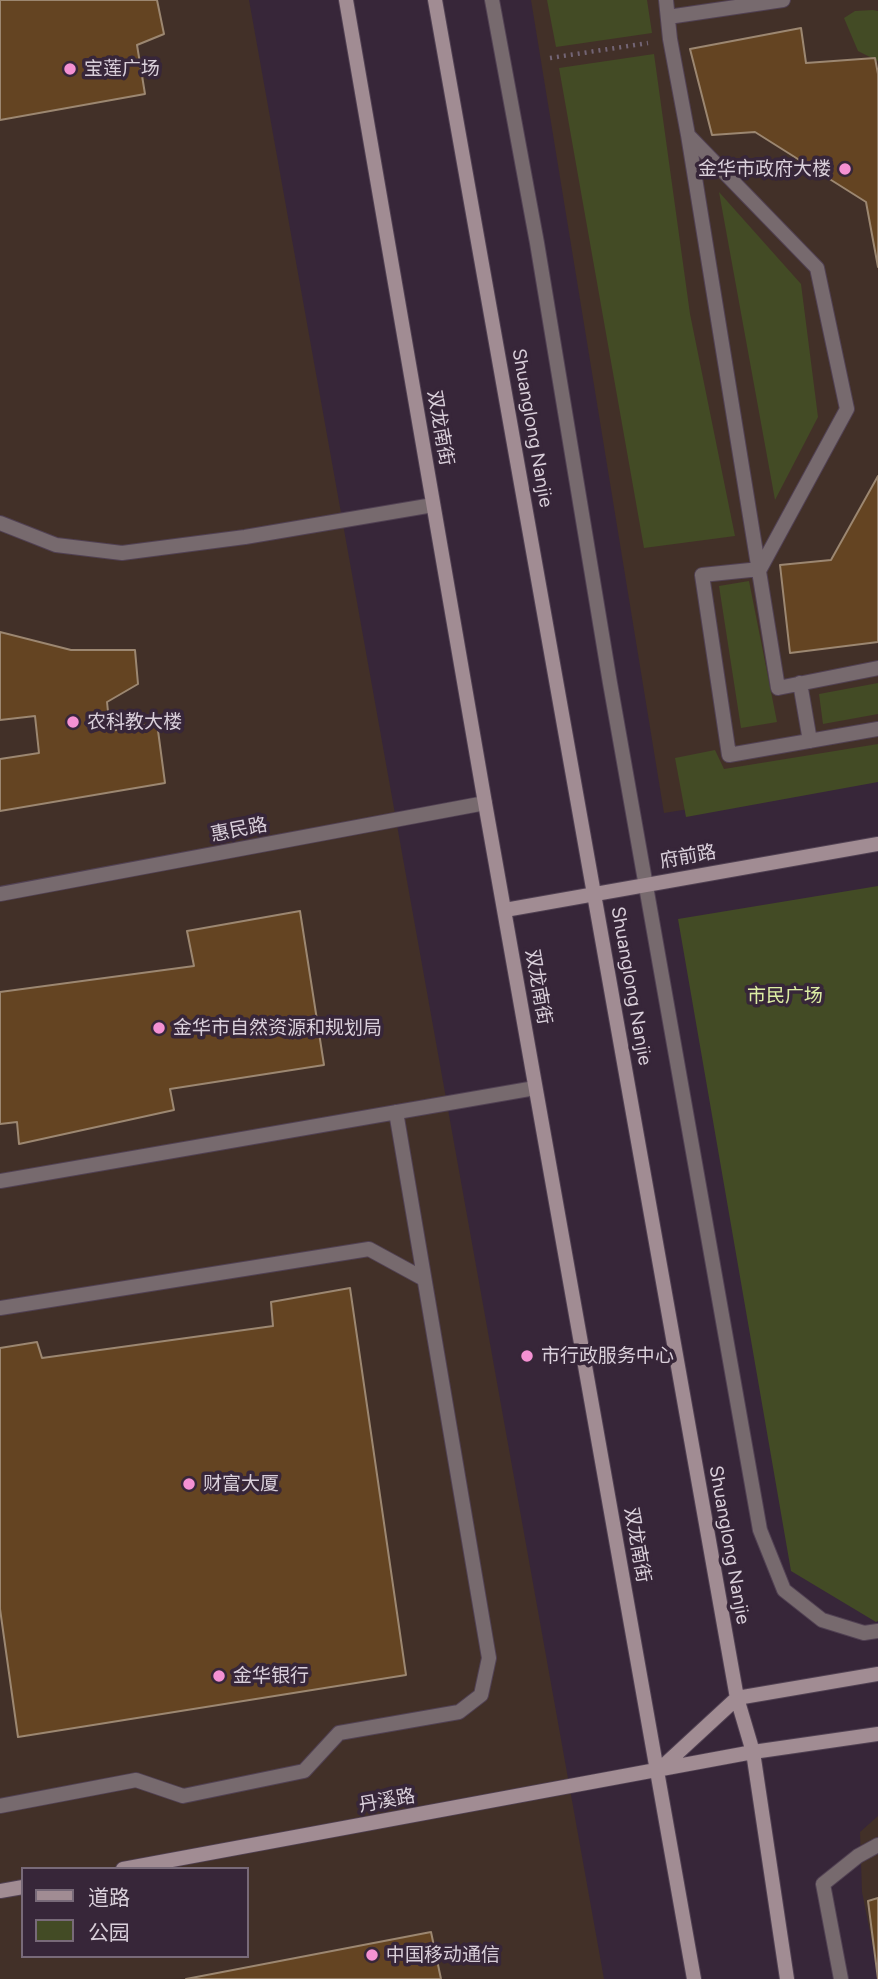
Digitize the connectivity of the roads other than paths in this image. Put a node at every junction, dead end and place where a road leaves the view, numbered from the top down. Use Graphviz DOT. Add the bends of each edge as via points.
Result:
graph roads {
  1 [pos="346,0"];
  2 [pos="435,0"];
  3 [pos="492,0"];
  4 [pos="666,0"];
  5 [pos="783,0"];
  6 [pos="668,17"];
  7 [pos="688,135"];
  8 [pos="433,505"];
  9 [pos="0,523"];
  10 [pos="760,569"];
  11 [pos="878,668"];
  12 [pos="800,683"];
  13 [pos="878,729"];
  14 [pos="810,741"];
  15 [pos="485,803"];
  16 [pos="878,844"];
  17 [pos="646,884"];
  18 [pos="595,892"];
  19 [pos="0,894"];
  20 [pos="505,910"];
  21 [pos="535,1088"];
  22 [pos="396,1112"];
  23 [pos="0,1181"];
  24 [pos="424,1279"];
  25 [pos="0,1308"];
  26 [pos="878,1631"];
  27 [pos="878,1674"];
  28 [pos="737,1698"];
  29 [pos="878,1734"];
  30 [pos="753,1752"];
  31 [pos="658,1771"];
  32 [pos="0,1806"];
  33 [pos="878,1845"];
  34 [pos="134,1867"];
  35 [pos="21,1887"];
  36 [pos="0,1891"];
  37 [pos="694,1979"];
  38 [pos="787,1979"];
  39 [pos="841,1979"];
  1 -- 8 [label="main road, 双龙南街"];
  2 -- 18 [label="main road, Shuanglong Nanjie"];
  3 -- 17 [label="street"];
  4 -- 6 [label="street"];
  5 -- 6 [label="street"];
  6 -- 7 [label="street"];
  7 -- 10 [label="street"];
  7 -- 10 [label="street" via="817,268 847,409"];
  8 -- 9 [label="street" via="122,553 56,544"];
  8 -- 15 [label="main road, 双龙南街"];
  10 -- 12 [label="street" via="778,688"];
  10 -- 14 [label="street" via="702,575 729,755"];
  11 -- 12 [label="street"];
  12 -- 14 [label="street"];
  13 -- 14 [label="street"];
  15 -- 19 [label="street, 惠民路"];
  15 -- 20 [label="main road, 双龙南街"];
  16 -- 17 [label="main road, 府前路"];
  17 -- 18 [label="main road, 府前路"];
  17 -- 26 [label="street" via="760,1530 784,1590 822,1620 864,1633"];
  18 -- 20 [label="main road, 府前路"];
  18 -- 28 [label="main road, Shuanglong Nanjie"];
  20 -- 21 [label="main road, 双龙南街"];
  21 -- 22 [label="street"];
  21 -- 31 [label="main road, 双龙南街"];
  22 -- 23 [label="street"];
  22 -- 24 [label="street"];
  24 -- 25 [label="street" via="369,1249"];
  24 -- 32 [label="street" via="489,1658 481,1695 460,1712 339,1733 304,1771 183,1796 136,1780"];
  27 -- 28 [label="main road"];
  28 -- 30 [label="main road, Shuanglong Nanjie"];
  28 -- 31 [label="main road"];
  29 -- 30 [label="main road, 丹溪路"];
  30 -- 31 [label="main road, 丹溪路"];
  30 -- 38 [label="main road, Shuanglong Nanjie"];
  31 -- 34 [label="main road, 丹溪路"];
  31 -- 37 [label="main road, 双龙南街"];
  33 -- 39 [label="street" via="823,1884"];
  35 -- 36 [label="main road"];
}
